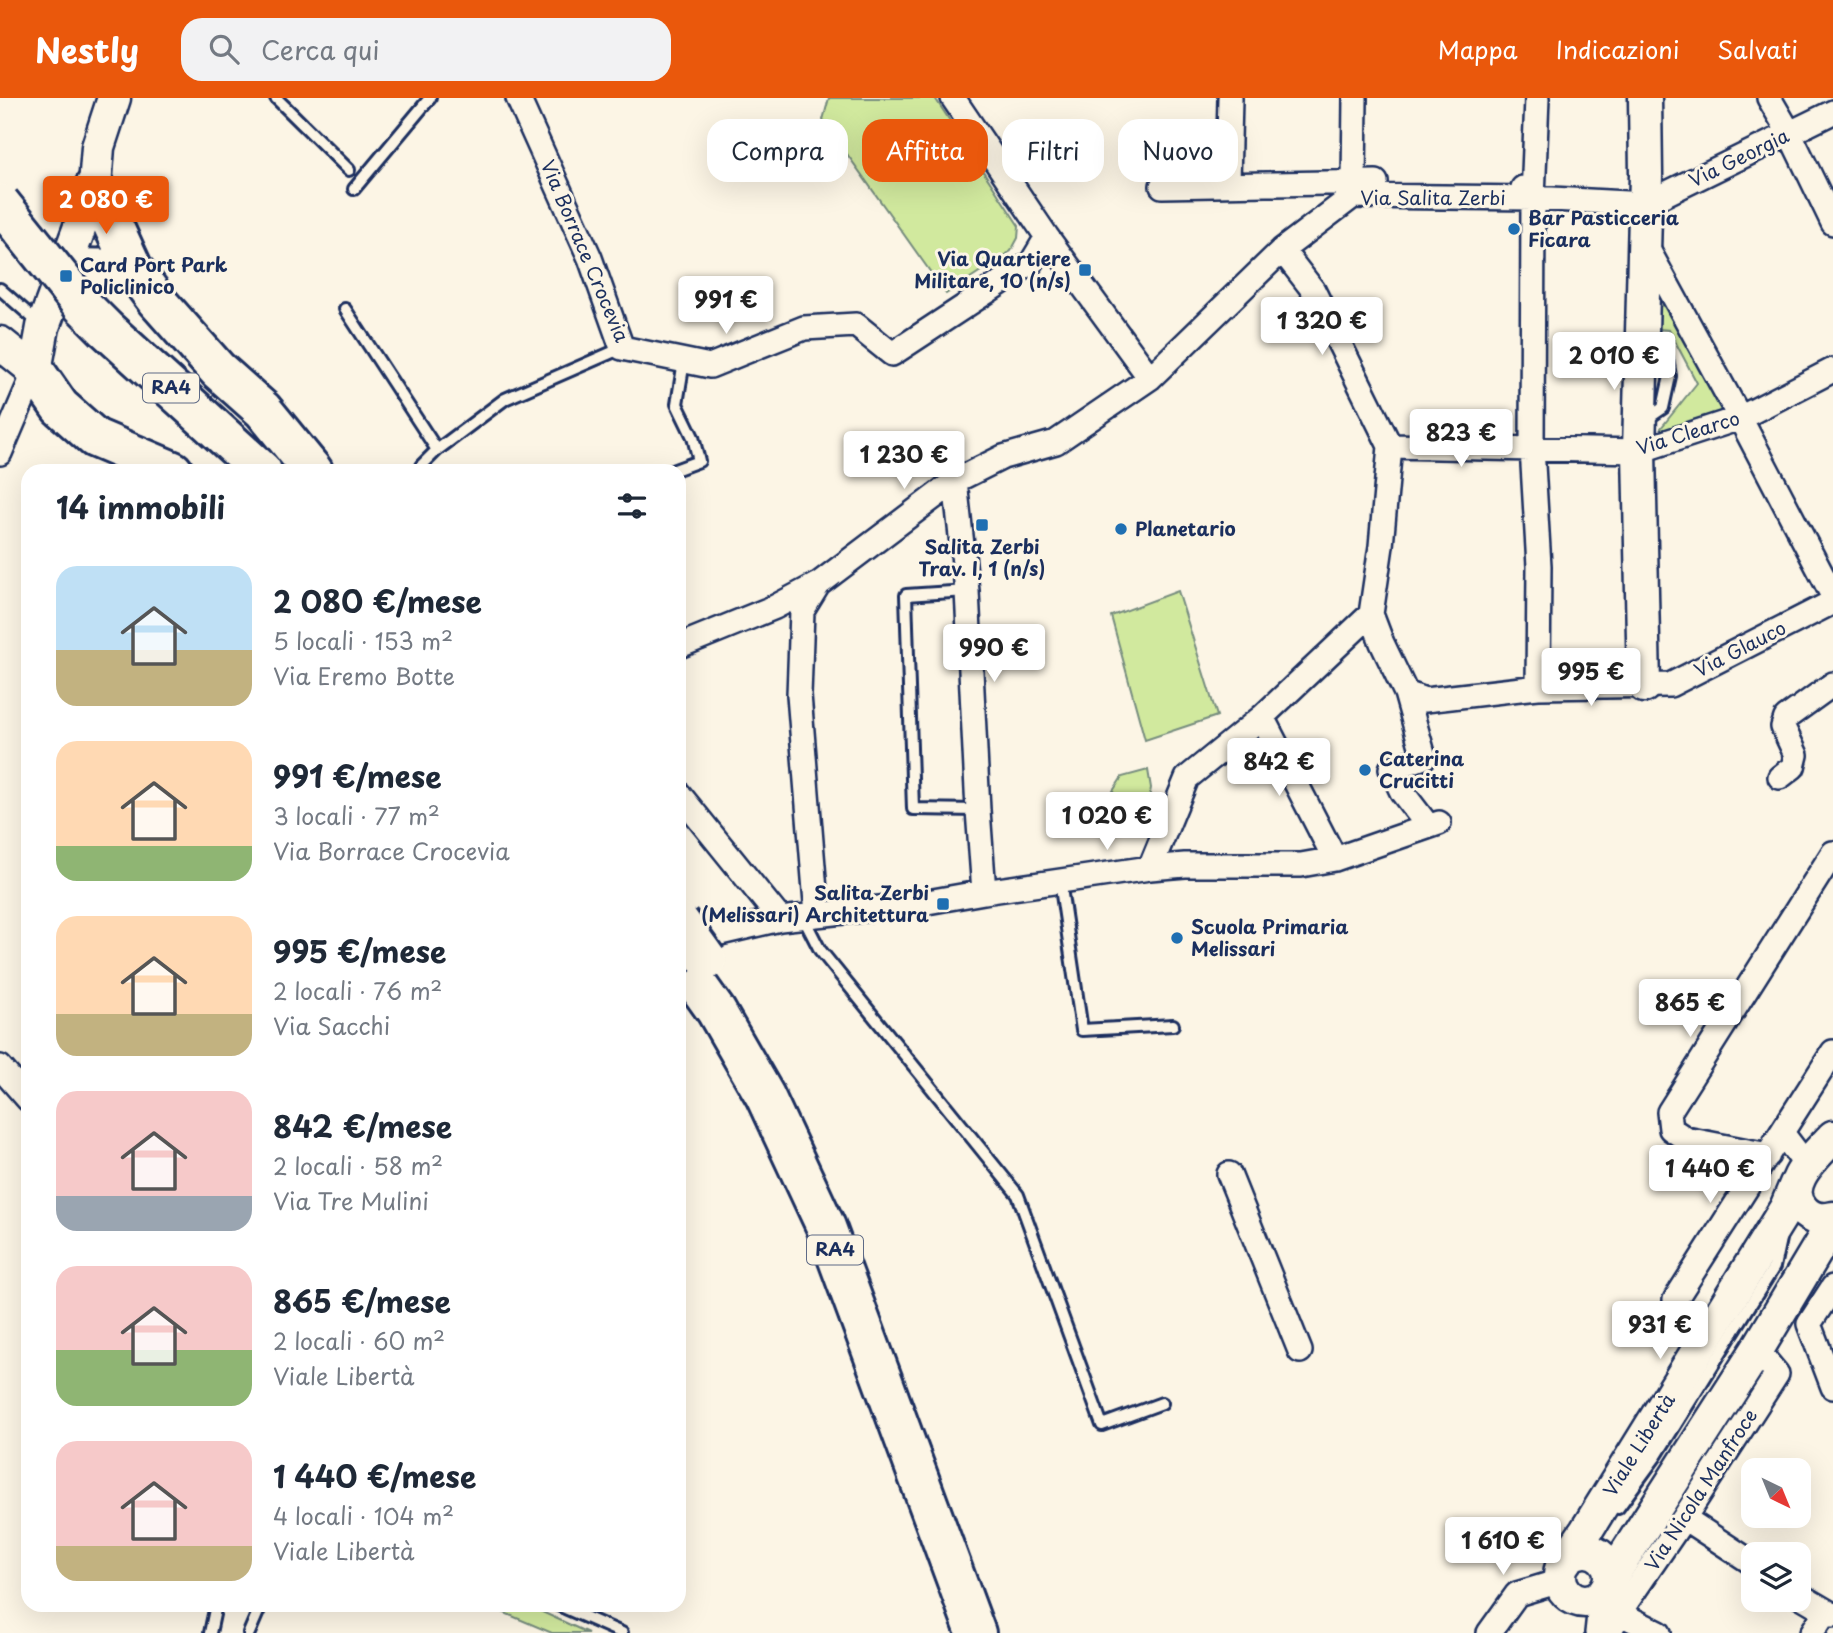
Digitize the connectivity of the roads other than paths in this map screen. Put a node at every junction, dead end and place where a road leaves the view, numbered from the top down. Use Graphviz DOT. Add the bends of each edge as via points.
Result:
graph roads {
  1 [pos="114,98"];
  2 [pos="276,98"];
  3 [pos="430,98"];
  4 [pos="518,98"];
  5 [pos="953,98"];
  6 [pos="1230,98"];
  7 [pos="1355,98"];
  8 [pos="1537,98"];
  9 [pos="1645,98"];
  10 [pos="1769,98"];
  11 [pos="1833,111"];
  12 [pos="1790,134"];
  13 [pos="349,170"];
  14 [pos="1354,182"];
  15 [pos="1228,183"];
  16 [pos="96,186"];
  17 [pos="1162,186"];
  18 [pos="354,189"];
  19 [pos="1533,198"];
  20 [pos="1645,204"];
  21 [pos="1833,223"];
  22 [pos="4,226"];
  23 [pos="1047,237"];
  24 [pos="1643,240"];
  25 [pos="1282,250"];
  26 [pos="132,269"];
  27 [pos="0,289"];
  28 [pos="64,300"];
  29 [pos="345,309"];
  30 [pos="0,343"];
  31 [pos="622,348"];
  32 [pos="684,361"];
  33 [pos="1833,370"];
  34 [pos="35,371"];
  35 [pos="1150,378"];
  36 [pos="1740,418"];
  37 [pos="1639,438"];
  38 [pos="1390,446"];
  39 [pos="1532,448"];
  40 [pos="437,450"];
  41 [pos="0,453"];
  42 [pos="156,464"];
  43 [pos="217,464"];
  44 [pos="254,464"];
  45 [pos="307,464"];
  46 [pos="423,464"];
  47 [pos="686,466"];
  48 [pos="955,481"];
  49 [pos="820,583"];
  50 [pos="967,591"];
  51 [pos="1833,596"];
  52 [pos="1833,602"];
  53 [pos="1371,614"];
  54 [pos="686,643"];
  55 [pos="1833,684"];
  56 [pos="1644,686"];
  57 [pos="1538,687"];
  58 [pos="1406,693"];
  59 [pos="1262,717"];
  60 [pos="1780,777"];
  61 [pos="686,801"];
  62 [pos="978,810"];
  63 [pos="1833,853"];
  64 [pos="1335,859"];
  65 [pos="1150,868"];
  66 [pos="1060,881"];
  67 [pos="984,892"];
  68 [pos="800,917"];
  69 [pos="686,954"];
  70 [pos="1173,1025"];
  71 [pos="1833,1052"];
  72 [pos="0,1067"];
  73 [pos="21,1091"];
  74 [pos="1782,1133"];
  75 [pos="1833,1137"];
  76 [pos="1768,1155"];
  77 [pos="1229,1174"];
  78 [pos="1805,1180"];
  79 [pos="1833,1220"];
  80 [pos="1833,1287"];
  81 [pos="1675,1300"];
  82 [pos="1757,1350"];
  83 [pos="1300,1351"];
  84 [pos="1833,1387"];
  85 [pos="1161,1403"];
  86 [pos="1611,1517"];
  87 [pos="1684,1518"];
  88 [pos="1741,1555"];
  89 [pos="960,1556"];
  90 [pos="1576,1558"];
  91 [pos="1811,1602"];
  92 [pos="1610,1605"];
  93 [pos="214,1612"];
  94 [pos="258,1612"];
  95 [pos="574,1612"];
  96 [pos="1830,1613"];
  97 [pos="210,1633"];
  98 [pos="249,1633"];
  99 [pos="622,1633"];
  100 [pos="976,1633"];
  101 [pos="1001,1633"];
  102 [pos="1489,1633"];
  103 [pos="1597,1633"];
  104 [pos="1659,1633"];
  105 [pos="1812,1633"];
  1 -- 16 [label="street" via="98,148"];
  2 -- 13 [label="lane"];
  3 -- 18 [label="lane"];
  4 -- 31 [label="street, Via Borrace Crocevia" via="590,258"];
  5 -- 23 [label="street"];
  6 -- 15 [label="street"];
  7 -- 14 [label="street"];
  8 -- 19 [label="street"];
  9 -- 20 [label="street"];
  10 -- 12 [label="street"];
  11 -- 12 [label="street, Via Georgia"];
  12 -- 20 [label="street, Via Georgia"];
  12 -- 21 [label="street"];
  14 -- 15 [label="street"];
  14 -- 19 [label="street" via="1519,183"];
  15 -- 17 [label="street"];
  16 -- 26 [label="highway"];
  16 -- 28 [label="street"];
  19 -- 20 [label="street, Via Salita Zerbi"];
  19 -- 25 [label="street, Via Salita Zerbi" via="1353,196"];
  19 -- 39 [label="street"];
  20 -- 24 [label="street"];
  22 -- 28 [label="highway, RA4, bridge" via="17,227"];
  23 -- 32 [label="street, Via Borrace Crocevia" via="1031,262 892,354 856,325 804,328 710,366"];
  23 -- 35 [label="street"];
  24 -- 36 [label="street"];
  24 -- 37 [label="street"];
  25 -- 35 [label="street, Via Salita Zerbi"];
  25 -- 38 [label="street" via="1313,290"];
  26 -- 28 [label="highway"];
  26 -- 45 [label="highway" via="218,370 263,410"];
  27 -- 28 [label="lane"];
  28 -- 34 [label="street"];
  28 -- 43 [label="highway, RA4"];
  28 -- 44 [label="highway, RA4" via="106,329"];
  29 -- 40 [label="lane"];
  30 -- 34 [label="street"];
  31 -- 32 [label="street, Via Borrace Crocevia"];
  31 -- 40 [label="lane" via="505,399"];
  32 -- 47 [label="lane" via="677,404 699,461"];
  33 -- 36 [label="street, Via Clearco"];
  34 -- 41 [label="street"];
  34 -- 42 [label="highway" via="60,407 95,438"];
  35 -- 48 [label="street, Via Salita Zerbi" via="1056,442 1003,457"];
  36 -- 37 [label="street, Via Clearco"];
  36 -- 51 [label="street"];
  37 -- 39 [label="street, Via Clearco"];
  37 -- 56 [label="street"];
  38 -- 39 [label="street, Via Clearco"];
  38 -- 53 [label="street"];
  39 -- 57 [label="street" via="1539,566"];
  40 -- 46 [label="lane"];
  48 -- 49 [label="street, Via Salita Zerbi"];
  48 -- 50 [label="street"];
  49 -- 54 [label="street, Via Salita Zerbi"];
  49 -- 68 [label="street" via="802,611"];
  50 -- 62 [label="street"];
  50 -- 62 [label="lane" via="906,595 913,809"];
  52 -- 56 [label="street, Via Glauco" via="1670,685"];
  53 -- 58 [label="street"];
  53 -- 59 [label="street"];
  55 -- 60 [label="street" via="1786,718 1783,727 1796,755 1793,768"];
  56 -- 57 [label="street, Via Glauco"];
  57 -- 58 [label="street, Via Glauco" via="1425,700"];
  58 -- 64 [label="street" via="1424,757 1391,769 1402,792 1434,824"];
  59 -- 64 [label="street"];
  59 -- 65 [label="street" via="1187,778"];
  61 -- 68 [label="street"];
  62 -- 67 [label="street"];
  63 -- 76 [label="street" via="1669,1112 1671,1129 1686,1139"];
  64 -- 65 [label="street" via="1301,866"];
  65 -- 66 [label="street"];
  66 -- 67 [label="street"];
  66 -- 70 [label="lane" via="1082,1030"];
  67 -- 68 [label="street"];
  68 -- 69 [label="street" via="720,933"];
  68 -- 85 [label="lane" via="820,950 1017,1195 1102,1425"];
  69 -- 89 [label="highway, RA4" via="781,1075 859,1238"];
  71 -- 74 [label="street"];
  72 -- 73 [label="street"];
  74 -- 76 [label="street"];
  74 -- 78 [label="street"];
  75 -- 78 [label="street, Viale Libertà"];
  76 -- 81 [label="street"];
  77 -- 83 [label="street"];
  78 -- 79 [label="street" via="1797,1199 1805,1212"];
  78 -- 86 [label="lane" via="1774,1267 1656,1457"];
  78 -- 90 [label="street, Viale Libertà" via="1586,1531"];
  79 -- 82 [label="street"];
  80 -- 84 [label="street" via="1809,1324"];
  82 -- 87 [label="street, Via Nicola Manfroce" via="1777,1374"];
  82 -- 92 [label="street"];
  87 -- 88 [label="street"];
  87 -- 92 [label="street, Via Nicola Manfroce"];
  89 -- 100 [label="highway, RA4"];
  89 -- 101 [label="highway, RA4"];
  90 -- 92 [label="street" via="1597,1554 1608,1564"];
  90 -- 92 [label="street" via="1569,1595"];
  90 -- 102 [label="street" via="1517,1594"];
  91 -- 96 [label="street"];
  92 -- 103 [label="street"];
  92 -- 104 [label="street"];
  93 -- 97 [label="lane"];
  94 -- 98 [label="lane"];
  95 -- 99 [label="lane"];
  96 -- 105 [label="street"];
}
